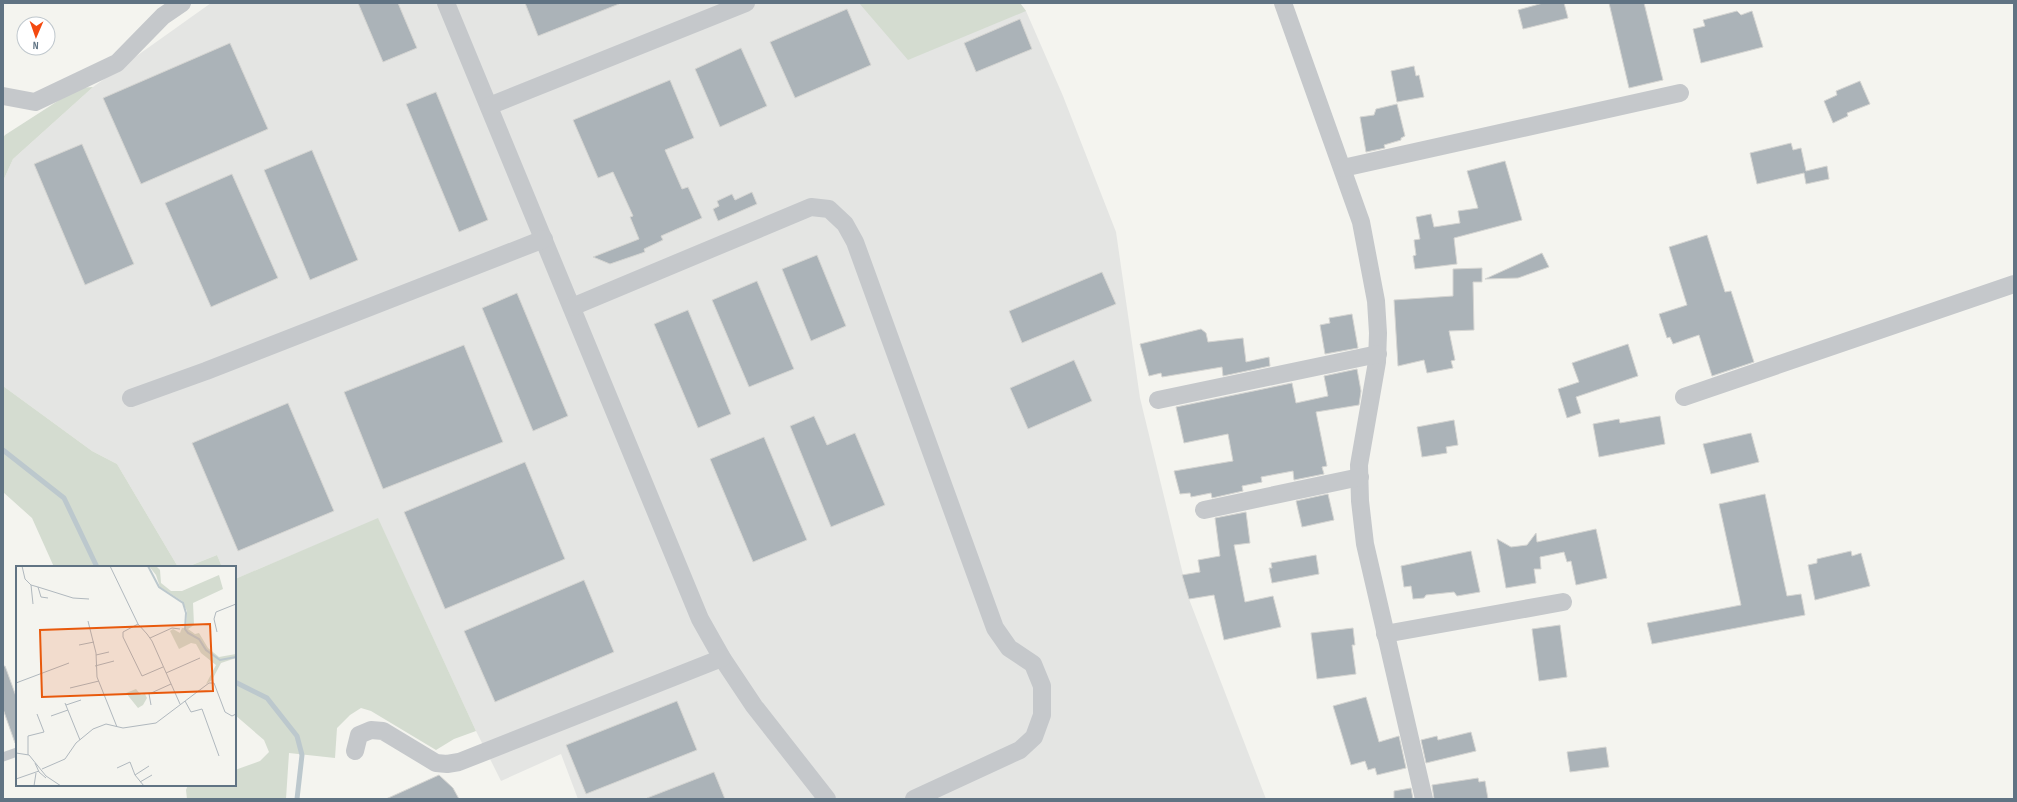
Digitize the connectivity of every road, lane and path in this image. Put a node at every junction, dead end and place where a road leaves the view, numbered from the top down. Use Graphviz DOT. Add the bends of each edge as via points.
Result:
graph roads {
  1 [pos="182,3"];
  2 [pos="446,3"];
  3 [pos="746,3"];
  4 [pos="1283,3"];
  5 [pos="1680,93"];
  6 [pos="3,96"];
  7 [pos="489,106"];
  8 [pos="1343,168"];
  9 [pos="544,239"];
  10 [pos="2014,284"];
  11 [pos="572,307"];
  12 [pos="1378,354"];
  13 [pos="1684,396"];
  14 [pos="131,398"];
  15 [pos="1158,400"];
  16 [pos="1360,477"];
  17 [pos="1204,510"];
  18 [pos="1563,602"];
  19 [pos="1385,634"];
  20 [pos="722,658"];
  21 [pos="354,751"];
  22 [pos="16,752"];
  23 [pos="3,757"];
  24 [pos="827,799"];
  25 [pos="914,799"];
  26 [pos="1424,799"];
  1 -- 6 [label="street" via="163,16 117,63 35,102"];
  2 -- 7 [label="street"];
  3 -- 7 [label="street"];
  4 -- 8 [label="street"];
  5 -- 8 [label="street"];
  7 -- 9 [label="street"];
  8 -- 12 [label="street" via="1361,222 1374,294"];
  9 -- 11 [label="street"];
  9 -- 14 [label="street" via="206,372"];
  10 -- 13 [label="street"];
  11 -- 20 [label="street" via="700,619"];
  11 -- 25 [label="street" via="811,208 829,209 845,224 855,242 995,628 1009,648 1032,664 1042,686 1042,715 1034,737 1020,750"];
  12 -- 15 [label="street"];
  12 -- 16 [label="street"];
  16 -- 17 [label="street"];
  16 -- 19 [label="street" via="1360,501 1366,544"];
  18 -- 19 [label="street"];
  19 -- 26 [label="street"];
  20 -- 21 [label="street" via="459,762 436,763 383,731 371,730 359,735"];
  20 -- 24 [label="street" via="754,706"];
  22 -- 23 [label="lane"];
}
